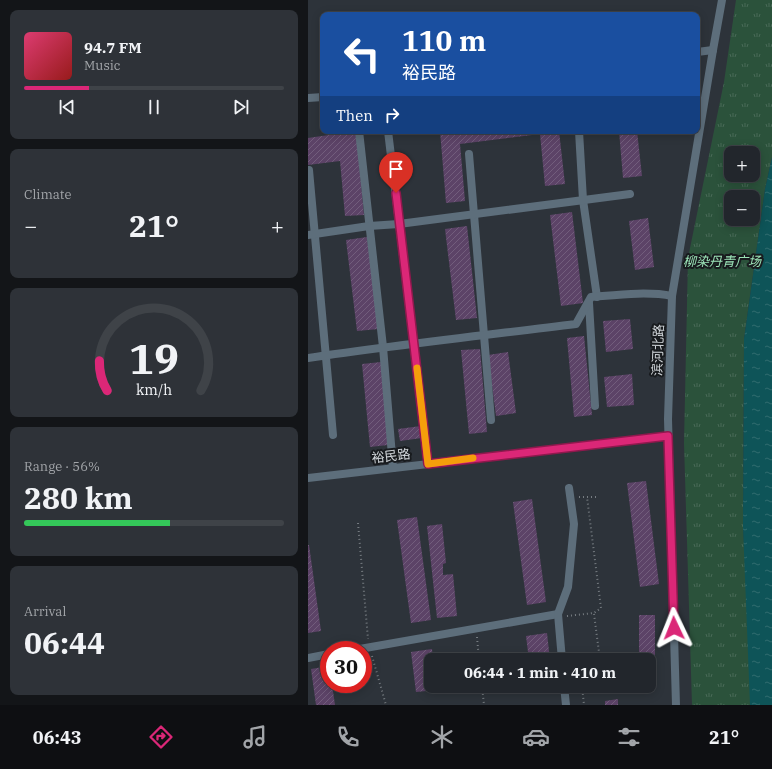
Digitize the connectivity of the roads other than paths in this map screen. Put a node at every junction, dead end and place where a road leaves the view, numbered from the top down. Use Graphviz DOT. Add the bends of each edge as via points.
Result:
graph roads {
  1 [pos="722,0"];
  2 [pos="713,50"];
  3 [pos="700,52"];
  4 [pos="320,97"];
  5 [pos="308,98"];
  6 [pos="700,128"];
  7 [pos="359,134"];
  8 [pos="388,134"];
  9 [pos="579,134"];
  10 [pos="699,134"];
  11 [pos="469,154"];
  12 [pos="309,170"];
  13 [pos="630,194"];
  14 [pos="583,200"];
  15 [pos="474,214"];
  16 [pos="399,224"];
  17 [pos="369,226"];
  18 [pos="312,235"];
  19 [pos="672,296"];
  20 [pos="597,297"];
  21 [pos="588,302"];
  22 [pos="484,336"];
  23 [pos="414,344"];
  24 [pos="383,347"];
  25 [pos="326,355"];
  26 [pos="308,358"];
  27 [pos="594,406"];
  28 [pos="491,420"];
  29 [pos="333,435"];
  30 [pos="668,436"];
  31 [pos="428,464"];
  32 [pos="393,468"];
  33 [pos="308,478"];
  34 [pos="569,488"];
  35 [pos="558,615"];
  36 [pos="372,646"];
  37 [pos="561,653"];
  38 [pos="320,656"];
  39 [pos="308,658"];
  40 [pos="565,693"];
  41 [pos="566,705"];
  42 [pos="676,705"];
  1 -- 2 [label="street, 滨河北路"];
  2 -- 3 [label="street"];
  2 -- 6 [label="street, 滨河北路"];
  4 -- 5 [label="street"];
  7 -- 17 [label="street"];
  8 -- 16 [label="street"];
  9 -- 14 [label="street"];
  10 -- 19 [label="street, 滨河北路"];
  11 -- 15 [label="street"];
  12 -- 18 [label="street"];
  13 -- 14 [label="street"];
  14 -- 15 [label="street"];
  14 -- 20 [label="street"];
  15 -- 16 [label="street"];
  15 -- 22 [label="street"];
  16 -- 17 [label="street"];
  16 -- 23 [label="street"];
  17 -- 18 [label="street"];
  17 -- 24 [label="street"];
  18 -- 25 [label="street"];
  19 -- 20 [label="street" via="631,294"];
  19 -- 30 [label="street, 滨河北路"];
  20 -- 21 [label="street" via="591,298"];
  21 -- 22 [label="street" via="576,324"];
  21 -- 27 [label="street"];
  22 -- 23 [label="street"];
  22 -- 28 [label="street"];
  23 -- 24 [label="street"];
  23 -- 31 [label="street"];
  24 -- 25 [label="street"];
  24 -- 32 [label="street"];
  25 -- 26 [label="street"];
  25 -- 29 [label="street"];
  30 -- 31 [label="street, 裕民路"];
  30 -- 42 [label="street, 滨河北路"];
  31 -- 32 [label="street, 裕民路"];
  32 -- 33 [label="street, 裕民路"];
  34 -- 35 [label="street" via="574,524 568,587"];
  35 -- 36 [label="street"];
  35 -- 37 [label="street"];
  38 -- 39 [label="street"];
  40 -- 41 [label="street"];
}
